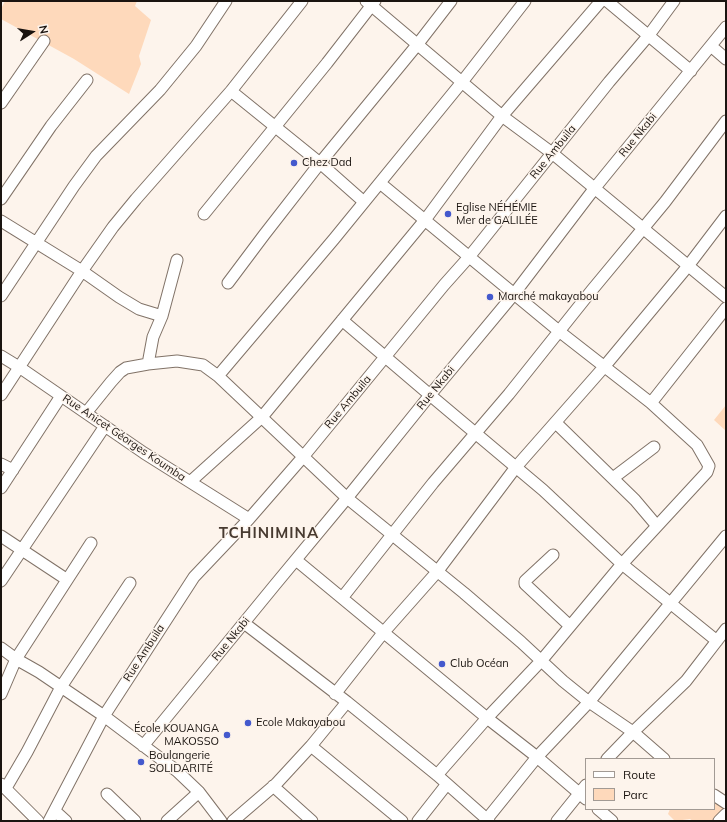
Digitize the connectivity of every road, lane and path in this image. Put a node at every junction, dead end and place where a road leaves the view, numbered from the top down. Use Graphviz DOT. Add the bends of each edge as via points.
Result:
graph roads {
  1 [pos="226,1"];
  2 [pos="302,1"];
  3 [pos="451,1"];
  4 [pos="525,1"];
  5 [pos="601,1"];
  6 [pos="607,1"];
  7 [pos="674,1"];
  8 [pos="371,3"];
  9 [pos="726,27"];
  10 [pos="649,35"];
  11 [pos="44,41"];
  12 [pos="417,44"];
  13 [pos="711,46"];
  14 [pos="726,59"];
  15 [pos="691,71"];
  16 [pos="87,80"];
  17 [pos="462,82"];
  18 [pos="232,91"];
  19 [pos="3,96"];
  20 [pos="502,116"];
  21 [pos="726,121"];
  22 [pos="275,127"];
  23 [pos="552,153"];
  24 [pos="320,163"];
  25 [pos="380,184"];
  26 [pos="594,189"];
  27 [pos="1,200"];
  28 [pos="364,202"];
  29 [pos="204,214"];
  30 [pos="726,216"];
  31 [pos="425,220"];
  32 [pos="1,221"];
  33 [pos="642,229"];
  34 [pos="36,243"];
  35 [pos="469,257"];
  36 [pos="177,260"];
  37 [pos="688,266"];
  38 [pos="82,271"];
  39 [pos="228,283"];
  40 [pos="514,294"];
  41 [pos="1,296"];
  42 [pos="726,298"];
  43 [pos="726,308"];
  44 [pos="162,316"];
  45 [pos="342,320"];
  46 [pos="560,332"];
  47 [pos="1,356"];
  48 [pos="386,357"];
  49 [pos="148,364"];
  50 [pos="19,367"];
  51 [pos="604,367"];
  52 [pos="218,376"];
  53 [pos="1,395"];
  54 [pos="430,395"];
  55 [pos="61,396"];
  56 [pos="651,403"];
  57 [pos="86,413"];
  58 [pos="262,417"];
  59 [pos="556,422"];
  60 [pos="105,426"];
  61 [pos="476,433"];
  62 [pos="654,447"];
  63 [pos="303,457"];
  64 [pos="1,464"];
  65 [pos="516,467"];
  66 [pos="13,470"];
  67 [pos="613,478"];
  68 [pos="190,482"];
  69 [pos="1,488"];
  70 [pos="347,498"];
  71 [pos="249,519"];
  72 [pos="657,526"];
  73 [pos="392,535"];
  74 [pos="1,536"];
  75 [pos="726,536"];
  76 [pos="91,542"];
  77 [pos="22,550"];
  78 [pos="553,555"];
  79 [pos="296,560"];
  80 [pos="622,564"];
  81 [pos="438,572"];
  82 [pos="66,579"];
  83 [pos="1,581"];
  84 [pos="130,583"];
  85 [pos="342,598"];
  86 [pos="670,604"];
  87 [pos="244,623"];
  88 [pos="570,626"];
  89 [pos="726,629"];
  90 [pos="383,632"];
  91 [pos="717,641"];
  92 [pos="1,648"];
  93 [pos="16,659"];
  94 [pos="541,661"];
  95 [pos="61,687"];
  96 [pos="1,694"];
  97 [pos="335,694"];
  98 [pos="347,702"];
  99 [pos="589,702"];
  100 [pos="104,716"];
  101 [pos="487,718"];
  102 [pos="633,732"];
  103 [pos="143,746"];
  104 [pos="311,746"];
  105 [pos="537,757"];
  106 [pos="608,758"];
  107 [pos="663,758"];
  108 [pos="437,775"];
  109 [pos="447,784"];
  110 [pos="3,786"];
  111 [pos="273,786"];
  112 [pos="199,792"];
  113 [pos="584,792"];
  114 [pos="107,794"];
  115 [pos="715,796"];
  116 [pos="726,803"];
  117 [pos="599,810"];
  118 [pos="726,814"];
  119 [pos="52,816"];
  120 [pos="488,820"];
  121 [pos="38,821"];
  122 [pos="66,821"];
  123 [pos="135,821"];
  124 [pos="167,821"];
  125 [pos="221,821"];
  126 [pos="233,821"];
  127 [pos="312,821"];
  128 [pos="402,821"];
  129 [pos="418,821"];
  130 [pos="557,821"];
  131 [pos="612,821"];
  132 [pos="719,821"];
  1 -- 34 [label="street" via="196,46 160,90 96,156"];
  2 -- 18 [label="street"];
  3 -- 12 [label="street"];
  4 -- 17 [label="street"];
  5 -- 20 [label="street"];
  6 -- 10 [label="street"];
  7 -- 10 [label="street, Rue Ambuila"];
  8 -- 12 [label="street"];
  8 -- 22 [label="street"];
  9 -- 13 [label="street, Rue Nkabi"];
  10 -- 15 [label="street"];
  10 -- 23 [label="street, Rue Ambuila"];
  11 -- 19 [label="street"];
  12 -- 17 [label="street"];
  12 -- 24 [label="street"];
  13 -- 14 [label="street"];
  13 -- 15 [label="street, Rue Nkabi"];
  15 -- 26 [label="street, Rue Nkabi"];
  16 -- 27 [label="street" via="51,126"];
  17 -- 20 [label="street"];
  17 -- 25 [label="street"];
  18 -- 22 [label="street"];
  18 -- 38 [label="street" via="136,199"];
  20 -- 23 [label="street"];
  20 -- 31 [label="street"];
  21 -- 33 [label="street"];
  22 -- 24 [label="street"];
  22 -- 29 [label="street"];
  23 -- 26 [label="street"];
  23 -- 35 [label="street, Rue Ambuila"];
  24 -- 28 [label="street"];
  24 -- 39 [label="street"];
  25 -- 28 [label="street"];
  25 -- 31 [label="street"];
  26 -- 33 [label="street"];
  26 -- 40 [label="street, Rue Nkabi"];
  28 -- 52 [label="street"];
  30 -- 37 [label="street"];
  31 -- 35 [label="street"];
  31 -- 45 [label="street"];
  32 -- 34 [label="street"];
  33 -- 37 [label="street"];
  33 -- 46 [label="street"];
  34 -- 38 [label="street"];
  34 -- 41 [label="street"];
  35 -- 40 [label="street"];
  35 -- 48 [label="street, Rue Ambuila"];
  36 -- 44 [label="street"];
  37 -- 42 [label="street"];
  37 -- 51 [label="street"];
  38 -- 44 [label="street" via="139,309"];
  38 -- 50 [label="street"];
  40 -- 46 [label="street"];
  40 -- 54 [label="street, Rue Nkabi"];
  43 -- 56 [label="street"];
  44 -- 49 [label="street" via="153,337"];
  45 -- 48 [label="street"];
  45 -- 58 [label="street"];
  46 -- 51 [label="street"];
  46 -- 61 [label="street"];
  47 -- 50 [label="street, Rue Anicet Géorges Koumba"];
  48 -- 54 [label="street"];
  48 -- 63 [label="street, Rue Ambuila"];
  49 -- 52 [label="street" via="177,362 204,365"];
  49 -- 57 [label="street" via="126,368 120,372"];
  50 -- 53 [label="street"];
  50 -- 55 [label="street, Rue Anicet Géorges Koumba"];
  51 -- 56 [label="street"];
  51 -- 59 [label="street"];
  52 -- 58 [label="street"];
  54 -- 61 [label="street"];
  54 -- 70 [label="street, Rue Nkabi"];
  55 -- 57 [label="street, Rue Anicet Géorges Koumba"];
  55 -- 66 [label="street"];
  56 -- 72 [label="street" via="697,445 709,466 707,472"];
  57 -- 60 [label="street, Rue Anicet Géorges Koumba"];
  58 -- 63 [label="street"];
  58 -- 68 [label="street"];
  59 -- 65 [label="street"];
  59 -- 67 [label="street"];
  60 -- 68 [label="street, Rue Anicet Géorges Koumba"];
  60 -- 77 [label="street"];
  61 -- 65 [label="street"];
  61 -- 73 [label="street"];
  62 -- 67 [label="street"];
  63 -- 70 [label="street"];
  63 -- 71 [label="street, Rue Ambuila"];
  64 -- 66 [label="street"];
  65 -- 80 [label="street"];
  65 -- 81 [label="street"];
  66 -- 69 [label="street"];
  67 -- 72 [label="street"];
  68 -- 71 [label="street, Rue Anicet Géorges Koumba"];
  70 -- 73 [label="street"];
  70 -- 79 [label="street, Rue Nkabi"];
  71 -- 100 [label="street, Rue Ambuila" via="194,577"];
  72 -- 80 [label="street"];
  73 -- 81 [label="street"];
  73 -- 85 [label="street"];
  74 -- 77 [label="street"];
  75 -- 86 [label="street"];
  76 -- 82 [label="street"];
  77 -- 82 [label="street"];
  77 -- 83 [label="street"];
  78 -- 88 [label="street" via="525,581 525,584"];
  79 -- 85 [label="street"];
  79 -- 87 [label="street, Rue Nkabi"];
  80 -- 86 [label="street"];
  80 -- 88 [label="street"];
  81 -- 90 [label="street"];
  81 -- 94 [label="street"];
  82 -- 93 [label="street"];
  84 -- 95 [label="street"];
  85 -- 90 [label="street"];
  86 -- 91 [label="street"];
  86 -- 99 [label="street"];
  87 -- 97 [label="street"];
  87 -- 103 [label="street, Rue Nkabi"];
  88 -- 94 [label="street"];
  89 -- 91 [label="street"];
  90 -- 97 [label="street"];
  90 -- 101 [label="street"];
  91 -- 102 [label="street" via="686,681"];
  92 -- 93 [label="street"];
  93 -- 95 [label="street"];
  93 -- 96 [label="street"];
  94 -- 99 [label="street"];
  94 -- 101 [label="street"];
  95 -- 100 [label="street"];
  95 -- 110 [label="street" via="26,752"];
  97 -- 98 [label="street"];
  98 -- 104 [label="street"];
  98 -- 108 [label="street"];
  99 -- 102 [label="street"];
  99 -- 105 [label="street"];
  100 -- 103 [label="street"];
  100 -- 119 [label="street, Rue Ambuila"];
  101 -- 105 [label="street"];
  101 -- 108 [label="street"];
  102 -- 106 [label="street"];
  102 -- 107 [label="street"];
  103 -- 112 [label="street" via="177,771"];
  104 -- 111 [label="street"];
  104 -- 128 [label="street"];
  105 -- 113 [label="street"];
  105 -- 120 [label="street"];
  108 -- 109 [label="street"];
  109 -- 120 [label="street"];
  109 -- 129 [label="street"];
  110 -- 121 [label="street"];
  111 -- 126 [label="street"];
  111 -- 127 [label="street"];
  112 -- 124 [label="street"];
  112 -- 125 [label="street"];
  113 -- 130 [label="street"];
  114 -- 123 [label="street"];
  115 -- 116 [label="street"];
  117 -- 131 [label="street"];
  118 -- 132 [label="street"];
  119 -- 122 [label="street"];
}
